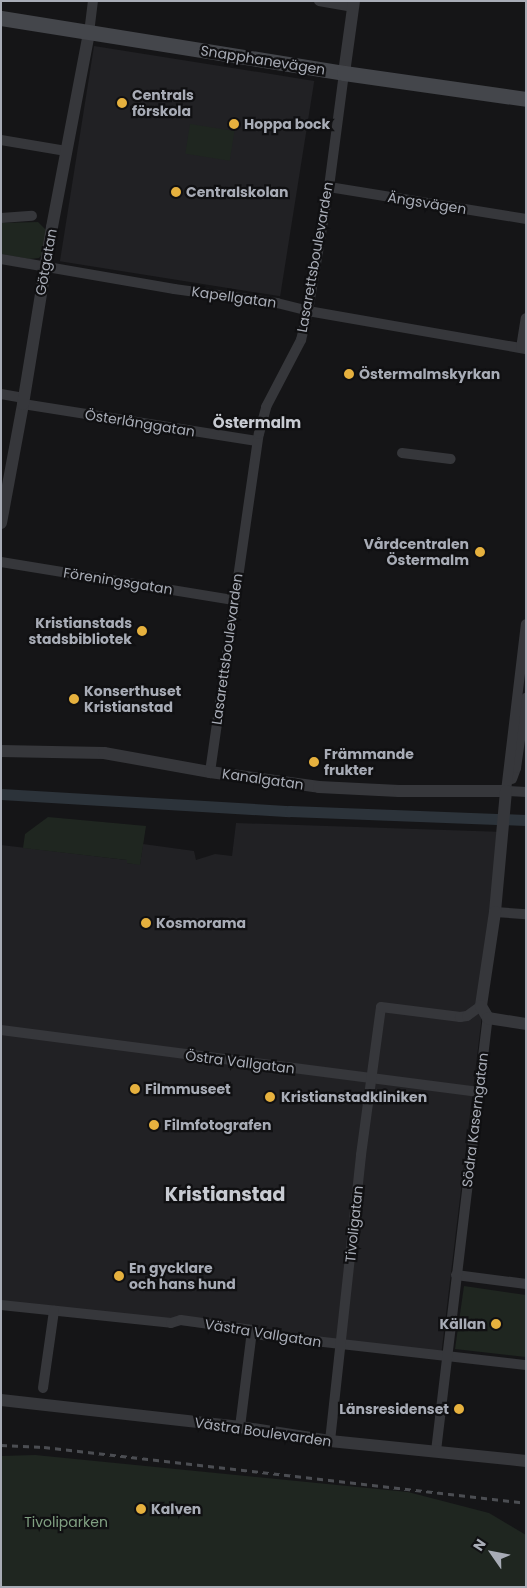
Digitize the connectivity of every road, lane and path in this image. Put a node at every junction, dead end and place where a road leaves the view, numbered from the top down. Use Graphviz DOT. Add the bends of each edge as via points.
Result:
graph roads {
  1 [pos="93,1"];
  2 [pos="319,1"];
  3 [pos="353,4"];
  4 [pos="1,18"];
  5 [pos="89,33"];
  6 [pos="344,73"];
  7 [pos="526,99"];
  8 [pos="1,140"];
  9 [pos="66,151"];
  10 [pos="329,187"];
  11 [pos="32,216"];
  12 [pos="1,218"];
  13 [pos="526,219"];
  14 [pos="1,259"];
  15 [pos="45,266"];
  16 [pos="308,311"];
  17 [pos="526,318"];
  18 [pos="523,349"];
  19 [pos="1,394"];
  20 [pos="24,401"];
  21 [pos="257,442"];
  22 [pos="402,453"];
  23 [pos="451,459"];
  24 [pos="1,523"];
  25 [pos="1,562"];
  26 [pos="234,600"];
  27 [pos="526,624"];
  28 [pos="526,698"];
  29 [pos="1,751"];
  30 [pos="210,772"];
  31 [pos="506,791"];
  32 [pos="526,792"];
  33 [pos="495,912"];
  34 [pos="526,914"];
  35 [pos="481,1006"];
  36 [pos="488,1018"];
  37 [pos="526,1024"];
  38 [pos="1,1030"];
  39 [pos="372,1078"];
  40 [pos="479,1092"];
  41 [pos="456,1276"];
  42 [pos="526,1284"];
  43 [pos="1,1305"];
  44 [pos="54,1311"];
  45 [pos="252,1330"];
  46 [pos="340,1344"];
  47 [pos="447,1357"];
  48 [pos="526,1365"];
  49 [pos="43,1388"];
  50 [pos="1,1400"];
  51 [pos="240,1428"];
  52 [pos="330,1441"];
  53 [pos="436,1451"];
  54 [pos="526,1461"];
  1 -- 5 [label="street, Götgatan"];
  2 -- 3 [label="street"];
  3 -- 6 [label="street, Lasarettsboulevarden"];
  4 -- 5 [label="main road, Snapphanevägen"];
  5 -- 6 [label="main road, Snapphanevägen"];
  5 -- 9 [label="street, Götgatan"];
  6 -- 7 [label="main road, Snapphanevägen"];
  6 -- 10 [label="street, Lasarettsboulevarden"];
  8 -- 9 [label="street"];
  9 -- 15 [label="street, Götgatan"];
  10 -- 13 [label="street, Ängsvägen"];
  10 -- 16 [label="street, Lasarettsboulevarden"];
  11 -- 12 [label="street"];
  14 -- 15 [label="street, Kapellgatan"];
  15 -- 16 [label="street, Kapellgatan" via="277,303"];
  15 -- 20 [label="street, Götgatan"];
  16 -- 18 [label="street, Kapellgatan"];
  16 -- 21 [label="street, Lasarettsboulevarden" via="298,347 266,407"];
  17 -- 18 [label="street"];
  19 -- 20 [label="street, Österlånggatan"];
  20 -- 21 [label="street, Österlånggatan"];
  20 -- 24 [label="street, Götgatan"];
  21 -- 26 [label="street, Lasarettsboulevarden"];
  22 -- 23 [label="street"];
  25 -- 26 [label="street, Föreningsgatan"];
  26 -- 30 [label="street, Lasarettsboulevarden"];
  27 -- 31 [label="street"];
  28 -- 31 [label="street" via="516,768"];
  29 -- 30 [label="street, Kanalgatan" via="104,753"];
  30 -- 31 [label="street, Kanalgatan" via="318,787"];
  31 -- 32 [label="street, Kanalgatan"];
  31 -- 33 [label="street"];
  33 -- 34 [label="street"];
  33 -- 35 [label="street"];
  35 -- 36 [label="street"];
  35 -- 39 [label="street, Tivoligatan" via="460,1017 381,1007"];
  36 -- 37 [label="street"];
  36 -- 40 [label="street, Södra Kaserngatan"];
  38 -- 39 [label="street, Östra Vallgatan"];
  39 -- 40 [label="street, Östra Vallgatan"];
  39 -- 46 [label="street, Tivoligatan"];
  40 -- 41 [label="street, Södra Kaserngatan"];
  41 -- 42 [label="street"];
  41 -- 47 [label="street, Södra Kaserngatan"];
  43 -- 44 [label="street, Västra Vallgatan"];
  44 -- 45 [label="street, Västra Vallgatan" via="172,1322 181,1320"];
  44 -- 49 [label="street"];
  45 -- 46 [label="street, Västra Vallgatan" via="262,1335"];
  45 -- 51 [label="street"];
  46 -- 47 [label="street, Västra Vallgatan"];
  46 -- 52 [label="street, Tivoligatan"];
  47 -- 48 [label="street, Västra Vallgatan"];
  47 -- 53 [label="street, Södra Kaserngatan"];
  50 -- 51 [label="street, Västra Boulevarden"];
  51 -- 52 [label="street, Västra Boulevarden"];
  52 -- 53 [label="street, Västra Boulevarden"];
  53 -- 54 [label="street, Västra Boulevarden"];
}
